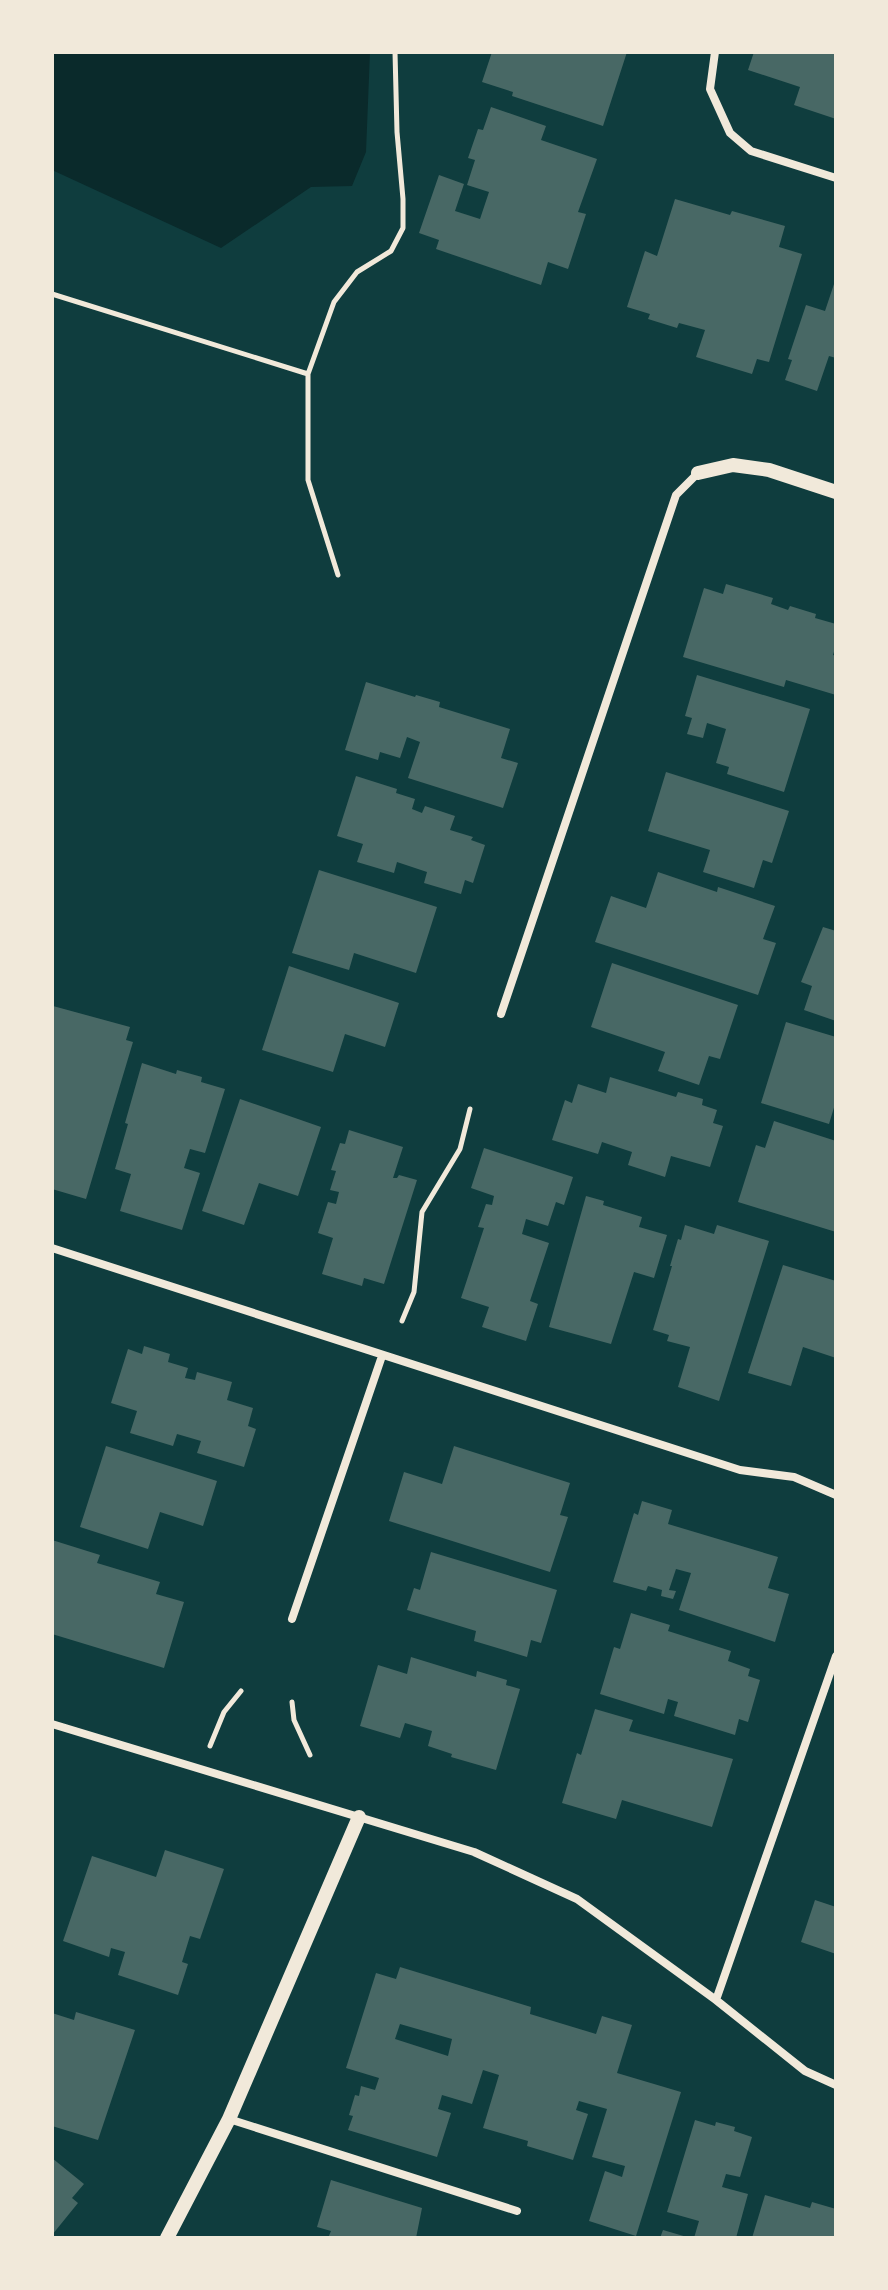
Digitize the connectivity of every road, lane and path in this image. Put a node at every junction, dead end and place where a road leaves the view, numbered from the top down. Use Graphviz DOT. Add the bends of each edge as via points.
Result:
graph roads {
  1 [pos="395,52"];
  2 [pos="715,52"];
  3 [pos="836,178"];
  4 [pos="52,294"];
  5 [pos="308,374"];
  6 [pos="698,473"];
  7 [pos="836,492"];
  8 [pos="338,575"];
  9 [pos="501,1014"];
  10 [pos="470,1109"];
  11 [pos="52,1248"];
  12 [pos="402,1321"];
  13 [pos="382,1356"];
  14 [pos="836,1495"];
  15 [pos="292,1619"];
  16 [pos="836,1656"];
  17 [pos="241,1691"];
  18 [pos="292,1702"];
  19 [pos="52,1724"];
  20 [pos="310,1755"];
  21 [pos="201,1769"];
  22 [pos="359,1817"];
  23 [pos="716,2000"];
  24 [pos="836,2085"];
  25 [pos="229,2119"];
  26 [pos="517,2211"];
  27 [pos="167,2238"];
  1 -- 5 [label="path" via="403,228 391,251 357,272 334,302"];
  2 -- 3 [label="street" via="710,89 730,133 751,151"];
  4 -- 5 [label="path"];
  5 -- 8 [label="path" via="308,480"];
  6 -- 7 [label="street" via="733,465 769,470"];
  6 -- 9 [label="street" via="676,495"];
  10 -- 12 [label="path" via="460,1149 422,1212 414,1292"];
  11 -- 13 [label="street"];
  13 -- 14 [label="street" via="740,1470 794,1477"];
  13 -- 15 [label="street"];
  16 -- 23 [label="street"];
  17 -- 21 [label="path" via="224,1712"];
  18 -- 20 [label="path"];
  19 -- 21 [label="street"];
  21 -- 22 [label="street"];
  22 -- 23 [label="street" via="474,1852 577,1899"];
  22 -- 25 [label="street"];
  23 -- 24 [label="street" via="805,2071"];
  25 -- 26 [label="street"];
  25 -- 27 [label="street"];
}
